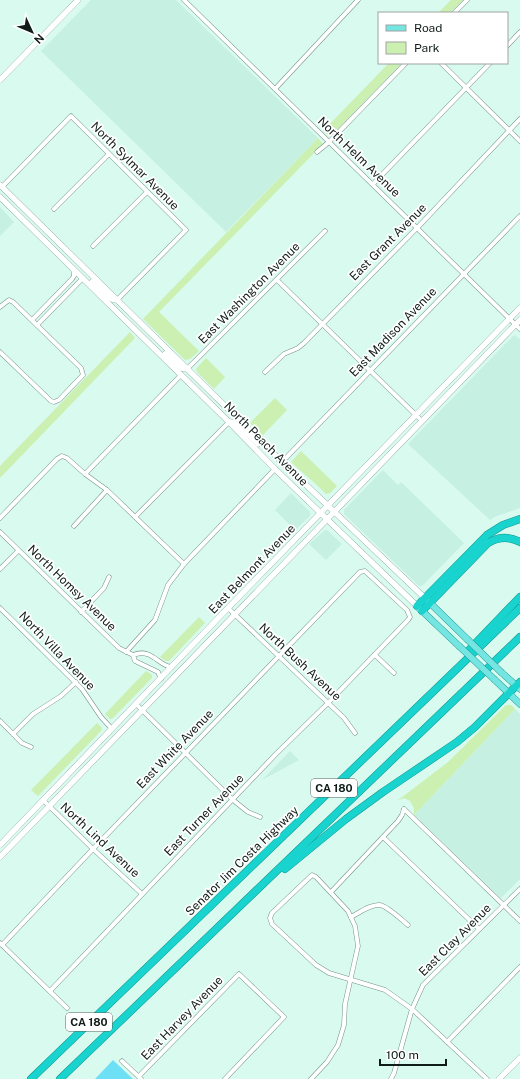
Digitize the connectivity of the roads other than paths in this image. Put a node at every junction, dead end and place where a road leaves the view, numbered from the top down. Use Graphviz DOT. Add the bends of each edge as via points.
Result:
graph roads {
  1 [pos="78,0"];
  2 [pos="184,0"];
  3 [pos="358,0"];
  4 [pos="466,0"];
  5 [pos="455,12"];
  6 [pos="520,32"];
  7 [pos="508,45"];
  8 [pos="405,64"];
  9 [pos="442,64"];
  10 [pos="489,64"];
  11 [pos="0,80"];
  12 [pos="466,88"];
  13 [pos="275,89"];
  14 [pos="520,119"];
  15 [pos="509,130"];
  16 [pos="520,141"];
  17 [pos="329,142"];
  18 [pos="317,152"];
  19 [pos="109,154"];
  20 [pos="372,184"];
  21 [pos="1,186"];
  22 [pos="147,192"];
  23 [pos="0,197"];
  24 [pos="54,209"];
  25 [pos="520,216"];
  26 [pos="417,228"];
  27 [pos="325,231"];
  28 [pos="93,246"];
  29 [pos="73,268"];
  30 [pos="463,274"];
  31 [pos="83,278"];
  32 [pos="277,280"];
  33 [pos="117,300"];
  34 [pos="0,307"];
  35 [pos="520,308"];
  36 [pos="510,319"];
  37 [pos="32,320"];
  38 [pos="520,320"];
  39 [pos="322,324"];
  40 [pos="37,325"];
  41 [pos="518,327"];
  42 [pos="157,351"];
  43 [pos="0,352"];
  44 [pos="187,369"];
  45 [pos="370,371"];
  46 [pos="265,372"];
  47 [pos="181,375"];
  48 [pos="416,416"];
  49 [pos="422,421"];
  50 [pos="229,422"];
  51 [pos="267,448"];
  52 [pos="282,462"];
  53 [pos="275,470"];
  54 [pos="84,474"];
  55 [pos="107,490"];
  56 [pos="328,506"];
  57 [pos="333,512"];
  58 [pos="320,513"];
  59 [pos="135,517"];
  60 [pos="0,518"];
  61 [pos="326,519"];
  62 [pos="520,519"];
  63 [pos="74,526"];
  64 [pos="0,532"];
  65 [pos="520,542"];
  66 [pos="18,551"];
  67 [pos="184,564"];
  68 [pos="0,569"];
  69 [pos="365,571"];
  70 [pos="109,577"];
  71 [pos="520,597"];
  72 [pos="427,601"];
  73 [pos="0,608"];
  74 [pos="228,608"];
  75 [pos="419,608"];
  76 [pos="520,608"];
  77 [pos="81,612"];
  78 [pos="234,614"];
  79 [pos="520,637"];
  80 [pos="126,652"];
  81 [pos="133,655"];
  82 [pos="375,655"];
  83 [pos="279,656"];
  84 [pos="172,667"];
  85 [pos="394,673"];
  86 [pos="161,679"];
  87 [pos="76,682"];
  88 [pos="519,686"];
  89 [pos="509,694"];
  90 [pos="328,703"];
  91 [pos="136,704"];
  92 [pos="520,704"];
  93 [pos="141,710"];
  94 [pos="0,721"];
  95 [pos="112,729"];
  96 [pos="355,733"];
  97 [pos="13,734"];
  98 [pos="32,747"];
  99 [pos="186,753"];
  100 [pos="370,754"];
  101 [pos="43,800"];
  102 [pos="233,800"];
  103 [pos="49,806"];
  104 [pos="260,817"];
  105 [pos="383,837"];
  106 [pos="0,845"];
  107 [pos="93,849"];
  108 [pos="0,857"];
  109 [pos="520,889"];
  110 [pos="331,892"];
  111 [pos="142,894"];
  112 [pos="247,899"];
  113 [pos="504,906"];
  114 [pos="351,916"];
  115 [pos="520,921"];
  116 [pos="408,925"];
  117 [pos="479,929"];
  118 [pos="1,944"];
  119 [pos="520,967"];
  120 [pos="351,981"];
  121 [pos="50,991"];
  122 [pos="67,1008"];
  123 [pos="412,1009"];
  124 [pos="447,1042"];
  125 [pos="520,1058"];
  126 [pos="122,1061"];
  127 [pos="140,1078"];
  128 [pos="31,1079"];
  129 [pos="60,1079"];
  130 [pos="225,1079"];
  131 [pos="311,1079"];
  132 [pos="391,1079"];
  133 [pos="487,1079"];
  134 [pos="499,1079"];
  1 -- 11 [label="main road"];
  2 -- 13 [label="street, North Helm Avenue"];
  3 -- 13 [label="street"];
  4 -- 5 [label="street"];
  6 -- 7 [label="street"];
  8 -- 17 [label="street"];
  9 -- 12 [label="street"];
  10 -- 12 [label="street"];
  12 -- 15 [label="street"];
  12 -- 20 [label="street"];
  13 -- 17 [label="street, North Helm Avenue"];
  14 -- 15 [label="street, East Grant Avenue"];
  15 -- 16 [label="street"];
  15 -- 26 [label="street, East Grant Avenue"];
  17 -- 18 [label="street"];
  17 -- 20 [label="street, North Helm Avenue"];
  19 -- 21 [label="street, North Sylmar Avenue" via="71,116"];
  19 -- 22 [label="street, North Sylmar Avenue"];
  19 -- 24 [label="street"];
  20 -- 26 [label="street, North Helm Avenue"];
  21 -- 33 [label="main road, North Peach Avenue"];
  22 -- 28 [label="street"];
  22 -- 33 [label="street, North Sylmar Avenue" via="186,230"];
  23 -- 29 [label="main road, North Peach Avenue"];
  25 -- 30 [label="street, East Madison Avenue"];
  26 -- 30 [label="street, North Helm Avenue"];
  26 -- 39 [label="street, East Grant Avenue"];
  27 -- 32 [label="street, East Washington Avenue"];
  29 -- 31 [label="main road, North Peach Avenue"];
  29 -- 37 [label="street" via="72,279"];
  30 -- 36 [label="street, North Helm Avenue"];
  30 -- 45 [label="street, East Madison Avenue"];
  31 -- 33 [label="main road" via="90,280 111,299"];
  31 -- 40 [label="street"];
  31 -- 42 [label="main road, North Peach Avenue"];
  32 -- 39 [label="street"];
  32 -- 44 [label="street, East Washington Avenue"];
  33 -- 44 [label="main road, North Peach Avenue"];
  34 -- 37 [label="street" via="8,300 13,302"];
  35 -- 36 [label="main road, East Belmont Avenue"];
  36 -- 41 [label="street, North Helm Avenue"];
  36 -- 48 [label="main road, East Belmont Avenue"];
  37 -- 40 [label="street"];
  38 -- 41 [label="main road, East Belmont Avenue"];
  39 -- 45 [label="street"];
  39 -- 46 [label="street, East Grant Avenue" via="304,343 284,354"];
  40 -- 43 [label="street" via="83,372 59,400 49,400"];
  41 -- 49 [label="main road, East Belmont Avenue"];
  42 -- 44 [label="main road" via="165,354 181,368"];
  42 -- 47 [label="main road, North Peach Avenue"];
  44 -- 51 [label="main road, North Peach Avenue"];
  45 -- 48 [label="street"];
  45 -- 52 [label="street, East Madison Avenue"];
  47 -- 50 [label="main road, North Peach Avenue"];
  47 -- 54 [label="street"];
  48 -- 49 [label="street"];
  48 -- 56 [label="main road, East Belmont Avenue"];
  49 -- 57 [label="main road, East Belmont Avenue"];
  50 -- 51 [label="main road" via="235,422 258,444"];
  50 -- 53 [label="main road, North Peach Avenue"];
  50 -- 59 [label="street"];
  51 -- 52 [label="main road, North Peach Avenue"];
  52 -- 56 [label="main road, North Peach Avenue"];
  53 -- 58 [label="main road, North Peach Avenue"];
  53 -- 67 [label="street"];
  54 -- 55 [label="street"];
  54 -- 60 [label="street" via="67,458 58,458"];
  55 -- 59 [label="street"];
  55 -- 63 [label="street"];
  56 -- 57 [label="main road, North Peach Avenue"];
  56 -- 58 [label="main road, East Belmont Avenue"];
  57 -- 61 [label="main road, East Belmont Avenue"];
  57 -- 72 [label="main road, North Peach Avenue"];
  58 -- 61 [label="main road, North Peach Avenue"];
  58 -- 74 [label="main road, East Belmont Avenue"];
  59 -- 67 [label="street"];
  61 -- 75 [label="main road, North Peach Avenue"];
  61 -- 78 [label="main road, East Belmont Avenue"];
  62 -- 72 [label="highway" via="503,525 487,535"];
  64 -- 66 [label="street, North Homsy Avenue"];
  65 -- 72 [label="highway" via="503,538 488,543"];
  66 -- 68 [label="street"];
  66 -- 77 [label="street, North Homsy Avenue"];
  67 -- 80 [label="street" via="168,585 155,620"];
  69 -- 82 [label="street, East Turner Avenue" via="407,610 410,617"];
  69 -- 83 [label="street, East White Avenue" via="360,572"];
  70 -- 77 [label="street" via="104,588"];
  71 -- 100 [label="highway"];
  72 -- 75 [label="highway"];
  72 -- 88 [label="main road, North Peach Avenue, bridge"];
  73 -- 87 [label="street, North Villa Avenue"];
  74 -- 78 [label="street, North Bush Avenue"];
  74 -- 84 [label="main road, East Belmont Avenue"];
  75 -- 89 [label="main road, North Peach Avenue, bridge"];
  76 -- 100 [label="highway, Senator Jim Costa Highway / CA 180"];
  77 -- 80 [label="street, North Homsy Avenue"];
  78 -- 83 [label="street, North Bush Avenue"];
  78 -- 93 [label="main road, East Belmont Avenue"];
  79 -- 112 [label="highway, CA 180"];
  80 -- 81 [label="street, North Homsy Avenue"];
  81 -- 84 [label="street, North Homsy Avenue" via="139,652"];
  81 -- 86 [label="street, North Homsy Avenue" via="136,661 158,672"];
  82 -- 85 [label="street"];
  82 -- 90 [label="street, East Turner Avenue"];
  83 -- 90 [label="street, North Bush Avenue"];
  83 -- 99 [label="street, East White Avenue"];
  84 -- 86 [label="main road, East Belmont Avenue"];
  86 -- 91 [label="main road, East Belmont Avenue"];
  87 -- 95 [label="street, North Villa Avenue"];
  87 -- 97 [label="street" via="61,696 33,714"];
  88 -- 89 [label="highway"];
  89 -- 92 [label="main road, North Peach Avenue"];
  89 -- 112 [label="highway" via="457,742 346,819"];
  90 -- 96 [label="street, North Bush Avenue"];
  90 -- 102 [label="street, East Turner Avenue"];
  91 -- 93 [label="street"];
  91 -- 95 [label="main road, East Belmont Avenue"];
  93 -- 99 [label="street"];
  93 -- 103 [label="main road, East Belmont Avenue"];
  94 -- 97 [label="street"];
  95 -- 101 [label="main road, East Belmont Avenue"];
  97 -- 98 [label="street" via="22,743"];
  99 -- 102 [label="street"];
  99 -- 107 [label="street, East White Avenue"];
  100 -- 128 [label="highway, Senator Jim Costa Highway / CA 180"];
  101 -- 103 [label="street, North Lind Avenue"];
  101 -- 106 [label="main road, East Belmont Avenue"];
  102 -- 104 [label="street" via="248,812"];
  102 -- 111 [label="street, East Turner Avenue"];
  103 -- 107 [label="street, North Lind Avenue"];
  103 -- 108 [label="main road, East Belmont Avenue"];
  105 -- 110 [label="street"];
  105 -- 113 [label="street" via="398,821 404,809"];
  105 -- 117 [label="street"];
  107 -- 111 [label="street, North Lind Avenue"];
  107 -- 118 [label="street, East White Avenue"];
  109 -- 113 [label="street, East Clay Avenue"];
  110 -- 114 [label="street"];
  110 -- 120 [label="street" via="312,875 272,913 270,918 272,924 316,965"];
  111 -- 121 [label="street, East Turner Avenue"];
  112 -- 129 [label="highway, CA 180"];
  113 -- 115 [label="street"];
  113 -- 117 [label="street, East Clay Avenue"];
  114 -- 116 [label="street" via="380,905"];
  114 -- 120 [label="street" via="358,946"];
  117 -- 123 [label="street, East Clay Avenue" via="423,985"];
  118 -- 121 [label="street"];
  119 -- 124 [label="street"];
  120 -- 123 [label="street" via="385,990"];
  120 -- 131 [label="street" via="344,1004 344,1025 338,1045"];
  121 -- 122 [label="street"];
  123 -- 124 [label="street"];
  123 -- 132 [label="street, East Clay Avenue"];
  124 -- 133 [label="street"];
  125 -- 134 [label="main road"];
  126 -- 127 [label="street"];
  127 -- 130 [label="street, East Harvey Avenue" via="239,974 284,1017"];
}
